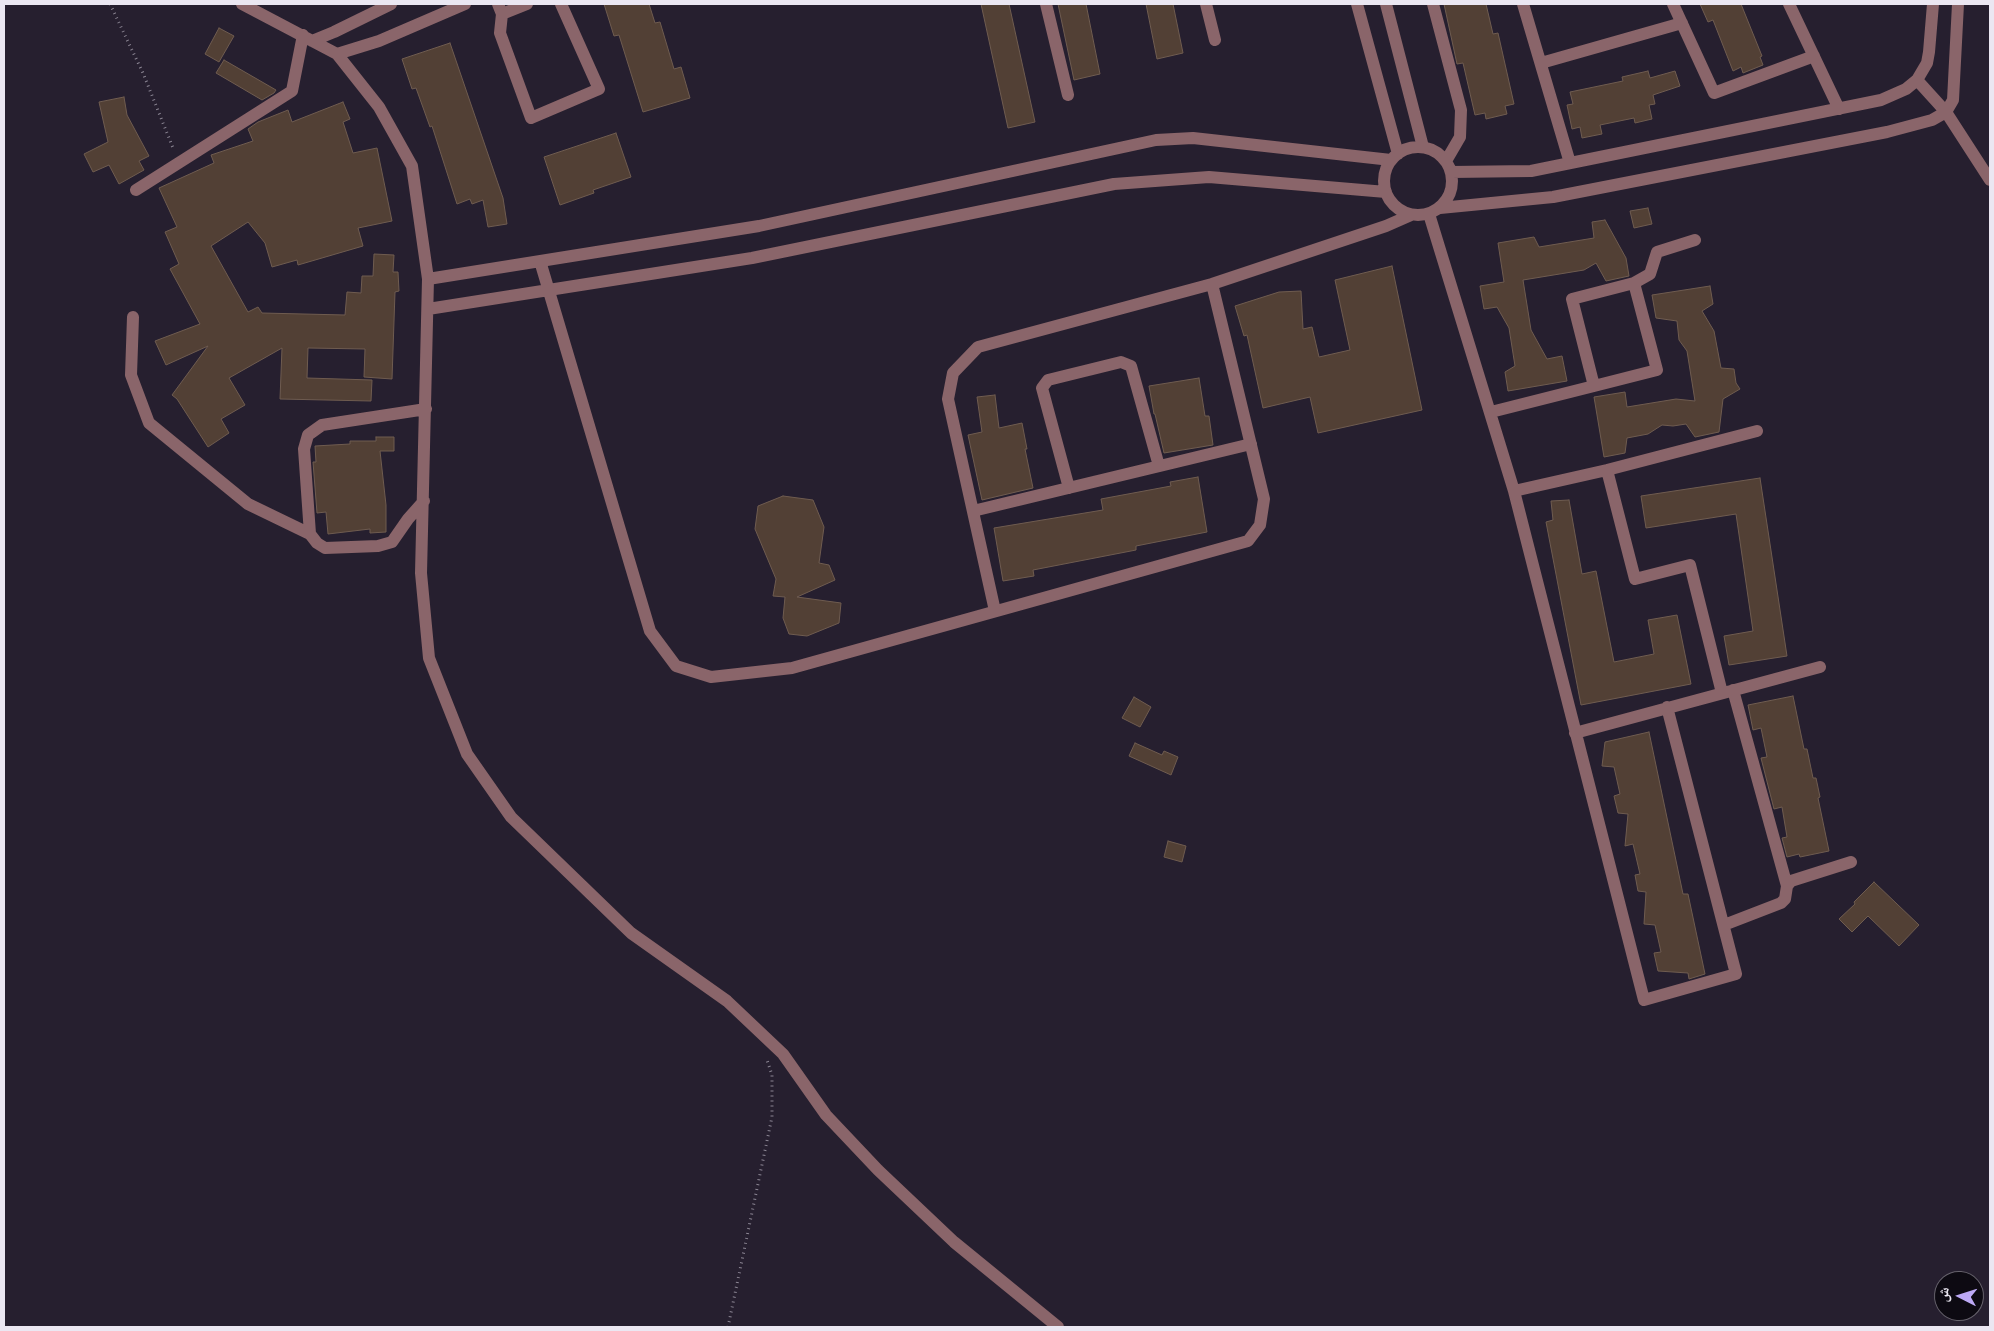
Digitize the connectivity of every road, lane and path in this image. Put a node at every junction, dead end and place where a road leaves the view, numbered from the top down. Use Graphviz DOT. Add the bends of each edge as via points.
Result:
graph roads {
  1 [pos="110,4"];
  2 [pos="242,4"];
  3 [pos="391,4"];
  4 [pos="465,4"];
  5 [pos="527,4"];
  6 [pos="561,4"];
  7 [pos="1046,4"];
  8 [pos="1206,4"];
  9 [pos="1357,4"];
  10 [pos="1386,4"];
  11 [pos="1433,4"];
  12 [pos="1523,4"];
  13 [pos="1674,4"];
  14 [pos="1788,4"];
  15 [pos="1932,4"];
  16 [pos="1958,4"];
  17 [pos="500,9"];
  18 [pos="1682,23"];
  19 [pos="308,38"];
  20 [pos="1215,40"];
  21 [pos="337,54"];
  22 [pos="1814,56"];
  23 [pos="1541,63"];
  24 [pos="1917,80"];
  25 [pos="1068,96"];
  26 [pos="1839,108"];
  27 [pos="1946,112"];
  28 [pos="1423,147"];
  29 [pos="1394,157"];
  30 [pos="179,162"];
  31 [pos="1570,163"];
  32 [pos="1449,166"];
  33 [pos="1990,180"];
  34 [pos="136,190"];
  35 [pos="1386,192"];
  36 [pos="1434,211"];
  37 [pos="1411,215"];
  38 [pos="1695,240"];
  39 [pos="540,261"];
  40 [pos="428,279"];
  41 [pos="1634,283"];
  42 [pos="1212,284"];
  43 [pos="549,290"];
  44 [pos="428,309"];
  45 [pos="133,317"];
  46 [pos="1594,386"];
  47 [pos="426,409"];
  48 [pos="1491,412"];
  49 [pos="1757,431"];
  50 [pos="1251,444"];
  51 [pos="1159,466"];
  52 [pos="1607,470"];
  53 [pos="1069,488"];
  54 [pos="1514,491"];
  55 [pos="424,502"];
  56 [pos="973,511"];
  57 [pos="310,534"];
  58 [pos="995,611"];
  59 [pos="1820,667"];
  60 [pos="1728,691"];
  61 [pos="1667,707"];
  62 [pos="1575,733"];
  63 [pos="1851,862"];
  64 [pos="1787,886"];
  65 [pos="1724,925"];
  66 [pos="766,1056"];
  67 [pos="728,1327"];
  68 [pos="1058,1327"];
  1 -- 30 [label="path" via="143,73"];
  2 -- 19 [label="street"];
  3 -- 19 [label="street" via="334,32"];
  4 -- 21 [label="street" via="379,41"];
  5 -- 17 [label="street"];
  6 -- 17 [label="street" via="599,89 531,118 500,33"];
  7 -- 25 [label="street"];
  8 -- 20 [label="street"];
  9 -- 29 [label="street"];
  10 -- 28 [label="street"];
  11 -- 32 [label="street" via="1461,110 1460,137"];
  12 -- 23 [label="street"];
  13 -- 18 [label="street"];
  14 -- 22 [label="street"];
  15 -- 24 [label="street" via="1927,63"];
  16 -- 27 [label="street" via="1953,100"];
  18 -- 22 [label="street" via="1714,93"];
  18 -- 23 [label="street"];
  19 -- 21 [label="street"];
  19 -- 30 [label="street" via="292,91"];
  21 -- 40 [label="street" via="380,107 412,166"];
  22 -- 26 [label="street"];
  23 -- 31 [label="street"];
  24 -- 26 [label="street" via="1906,89 1881,100"];
  24 -- 27 [label="street"];
  26 -- 31 [label="street"];
  27 -- 33 [label="street"];
  27 -- 36 [label="street" via="1932,120 1887,132 1552,197"];
  28 -- 29 [label="street" via="1406,149"];
  28 -- 32 [label="street" via="1440,154"];
  29 -- 35 [label="street" via="1384,175"];
  29 -- 39 [label="street" via="1193,138 1156,140 759,226"];
  30 -- 34 [label="street"];
  31 -- 32 [label="street" via="1531,171"];
  32 -- 36 [label="street" via="1452,185 1448,198"];
  35 -- 37 [label="street" via="1395,207"];
  35 -- 43 [label="street" via="1209,177 1114,184 752,258"];
  36 -- 37 [label="street"];
  36 -- 48 [label="street"];
  37 -- 42 [label="street"];
  38 -- 41 [label="street" via="1657,252 1650,274"];
  39 -- 40 [label="street"];
  39 -- 43 [label="street"];
  40 -- 44 [label="street"];
  41 -- 46 [label="street" via="1572,299"];
  41 -- 46 [label="street" via="1657,370"];
  42 -- 50 [label="street"];
  42 -- 56 [label="street" via="978,347 953,373 948,399"];
  43 -- 44 [label="street"];
  43 -- 58 [label="street" via="650,631 676,666 711,677 792,668"];
  44 -- 47 [label="street"];
  45 -- 57 [label="street" via="131,375 149,423 248,504"];
  46 -- 48 [label="street"];
  47 -- 55 [label="street"];
  47 -- 57 [label="street" via="322,425 308,436 304,449"];
  48 -- 54 [label="street"];
  49 -- 52 [label="street"];
  50 -- 51 [label="street"];
  50 -- 58 [label="street" via="1264,499 1260,525 1248,541"];
  51 -- 53 [label="street"];
  51 -- 53 [label="street" via="1131,366 1121,362 1048,380 1042,388"];
  52 -- 54 [label="street"];
  52 -- 60 [label="street" via="1635,579 1690,565"];
  53 -- 56 [label="street"];
  54 -- 62 [label="street"];
  55 -- 57 [label="street" via="392,542 378,546 325,548"];
  55 -- 68 [label="street" via="421,574 429,658 466,754 511,817 631,933 727,1001 783,1054 826,1115 878,1170 954,1242"];
  56 -- 58 [label="street"];
  59 -- 60 [label="street"];
  60 -- 61 [label="street"];
  60 -- 64 [label="street"];
  61 -- 62 [label="street"];
  61 -- 65 [label="street"];
  62 -- 65 [label="street" via="1644,1000 1736,974"];
  63 -- 64 [label="street" via="1791,881"];
  64 -- 65 [label="street" via="1781,903"];
  66 -- 67 [label="path" via="772,1075 772,1117"];
}
